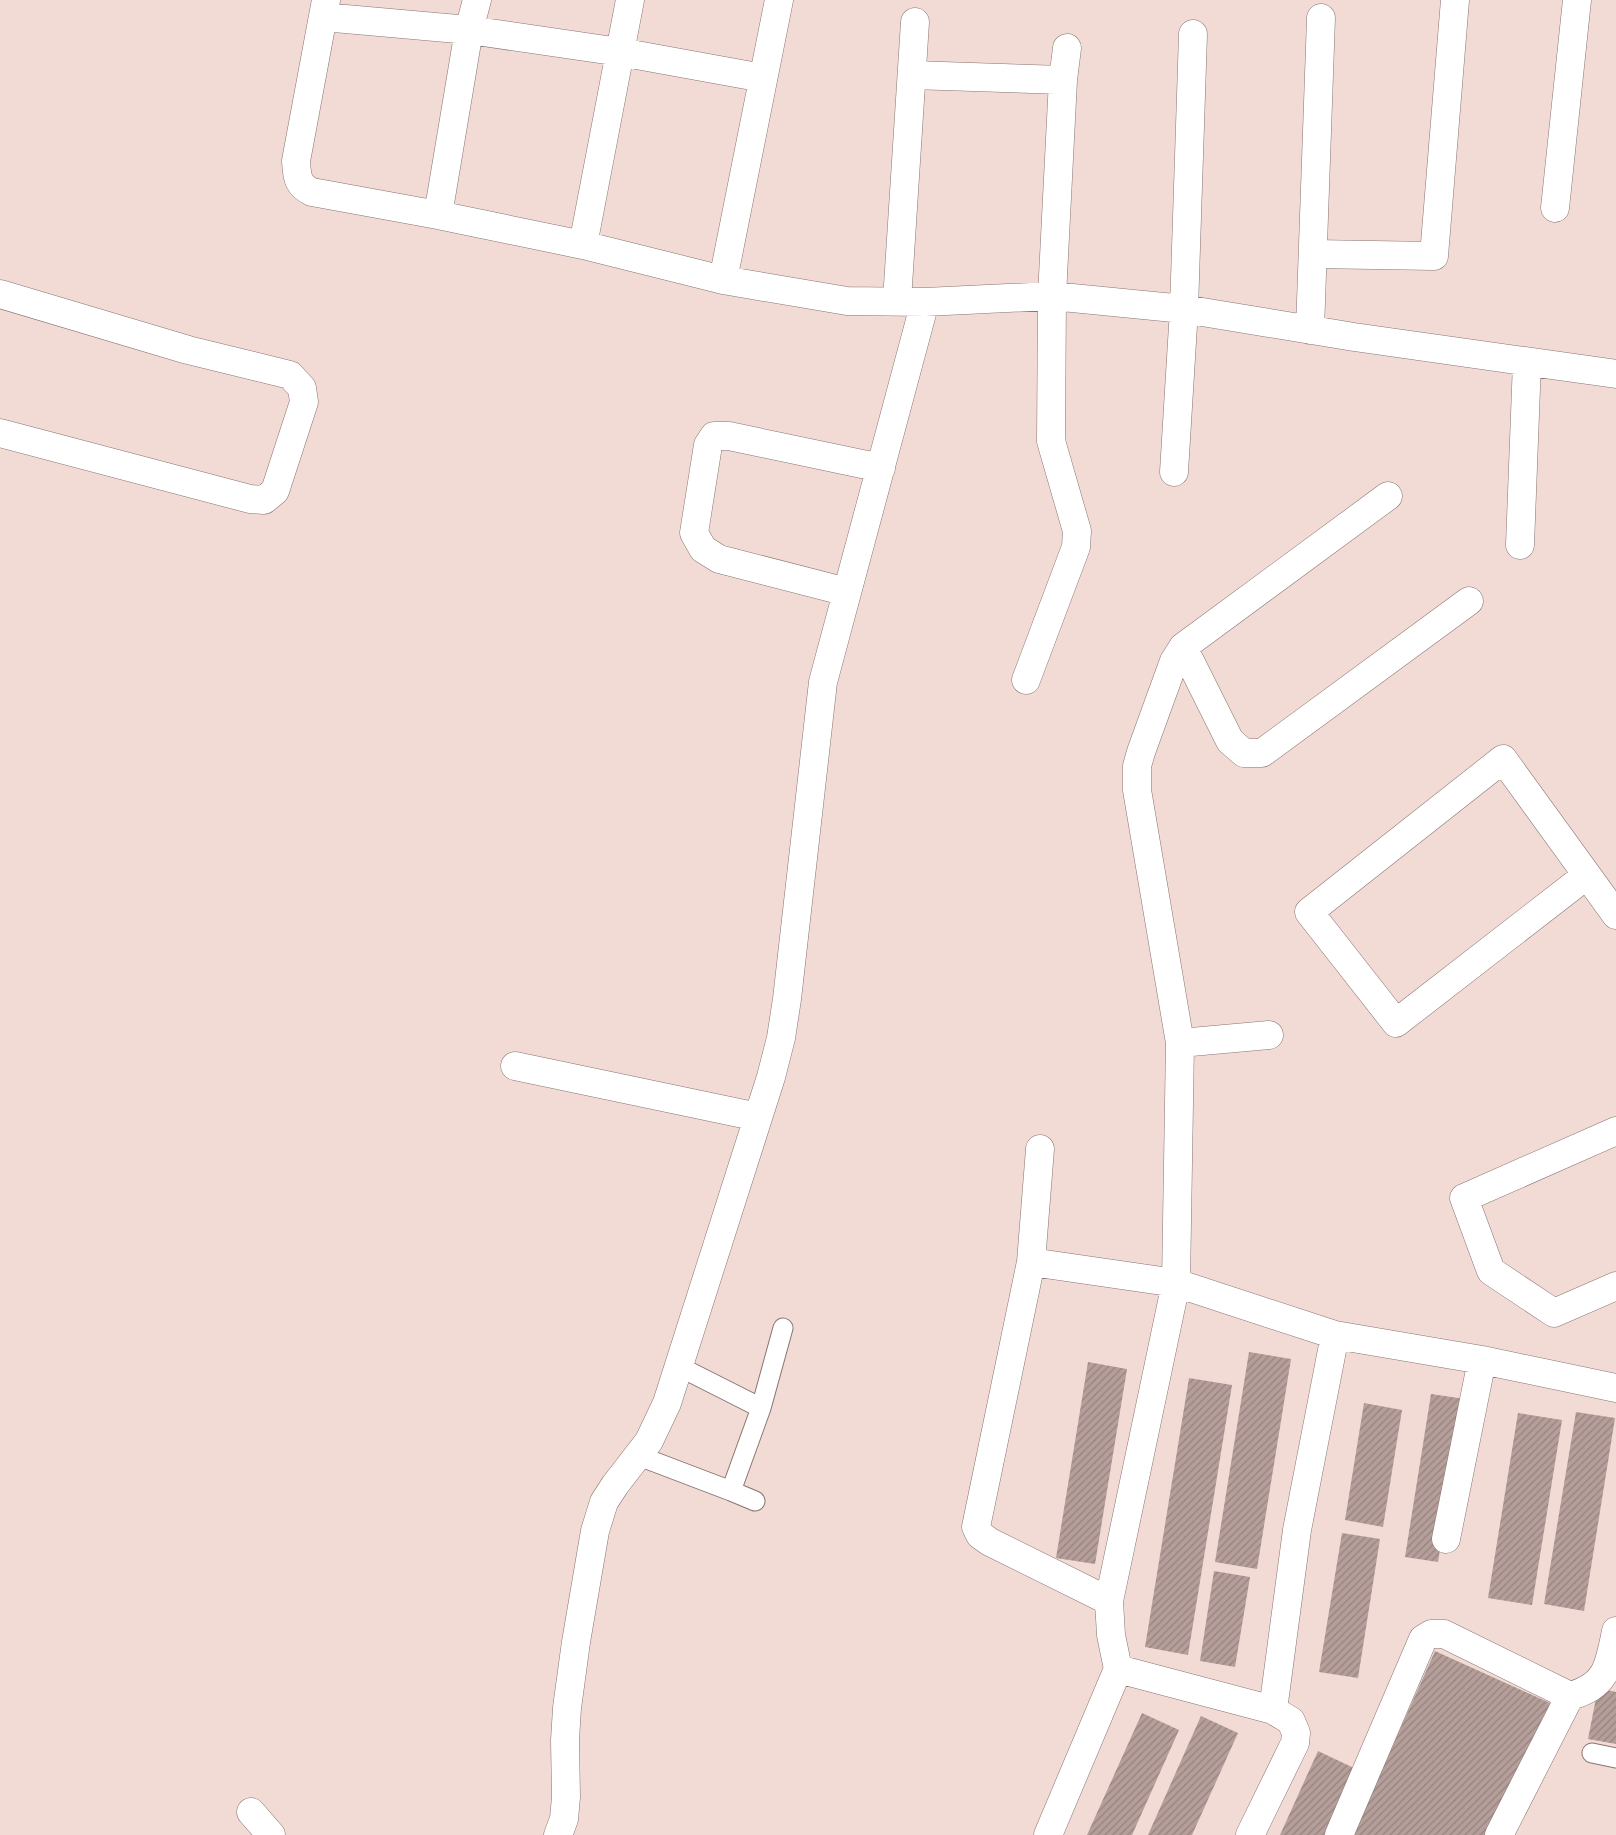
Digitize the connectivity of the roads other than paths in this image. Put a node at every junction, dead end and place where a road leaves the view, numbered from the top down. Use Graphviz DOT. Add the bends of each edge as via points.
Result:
graph roads {
  1 [pos="477,0"];
  2 [pos="630,0"];
  3 [pos="779,0"];
  4 [pos="1455,0"];
  5 [pos="1577,0"];
  6 [pos="324,9"];
  7 [pos="1320,18"];
  8 [pos="915,22"];
  9 [pos="470,30"];
  10 [pos="1193,34"];
  11 [pos="1067,48"];
  12 [pos="620,52"];
  13 [pos="912,75"];
  14 [pos="763,78"];
  15 [pos="1063,80"];
  16 [pos="1555,208"];
  17 [pos="438,215"];
  18 [pos="583,245"];
  19 [pos="1313,254"];
  20 [pos="723,280"];
  21 [pos="0,294"];
  22 [pos="1052,296"];
  23 [pos="897,301"];
  24 [pos="925,302"];
  25 [pos="1184,308"];
  26 [pos="1310,330"];
  27 [pos="1527,362"];
  28 [pos="1616,374"];
  29 [pos="0,433"];
  30 [pos="881,468"];
  31 [pos="1174,472"];
  32 [pos="1388,496"];
  33 [pos="1520,545"];
  34 [pos="847,592"];
  35 [pos="1469,601"];
  36 [pos="1183,647"];
  37 [pos="1026,680"];
  38 [pos="1587,875"];
  39 [pos="1616,915"];
  40 [pos="1269,1035"];
  41 [pos="1180,1043"];
  42 [pos="515,1066"];
  43 [pos="758,1117"];
  44 [pos="1616,1131"];
  45 [pos="1040,1149"];
  46 [pos="1031,1262"];
  47 [pos="1176,1283"];
  48 [pos="1616,1286"];
  49 [pos="783,1328"];
  50 [pos="1335,1335"];
  51 [pos="1482,1360"];
  52 [pos="680,1367"];
  53 [pos="1616,1388"];
  54 [pos="761,1408"];
  55 [pos="639,1456"];
  56 [pos="731,1491"];
  57 [pos="755,1501"];
  58 [pos="1446,1539"];
  59 [pos="1109,1601"];
  60 [pos="1616,1631"];
  61 [pos="1118,1669"];
  62 [pos="1570,1696"];
  63 [pos="1273,1710"];
  64 [pos="1592,1753"];
  65 [pos="1616,1758"];
  66 [pos="251,1812"];
  67 [pos="271,1835"];
  68 [pos="558,1835"];
  69 [pos="1048,1835"];
  70 [pos="1250,1835"];
  71 [pos="1338,1835"];
  72 [pos="1499,1835"];
  1 -- 9 [label="street"];
  2 -- 12 [label="street"];
  3 -- 14 [label="street"];
  4 -- 19 [label="street" via="1434,256"];
  5 -- 16 [label="street"];
  6 -- 9 [label="street"];
  6 -- 17 [label="street" via="296,161 297,180 302,188 312,192"];
  7 -- 19 [label="street"];
  8 -- 13 [label="street"];
  9 -- 12 [label="street"];
  9 -- 17 [label="street"];
  10 -- 25 [label="street"];
  11 -- 15 [label="street"];
  12 -- 14 [label="street"];
  12 -- 18 [label="street"];
  13 -- 15 [label="street"];
  13 -- 23 [label="street"];
  14 -- 20 [label="street"];
  15 -- 22 [label="street"];
  17 -- 18 [label="street"];
  18 -- 20 [label="street"];
  19 -- 26 [label="street"];
  20 -- 23 [label="street" via="847,300"];
  21 -- 29 [label="street" via="188,350 290,376 302,388 304,402 275,490 264,500"];
  22 -- 24 [label="street"];
  22 -- 25 [label="street"];
  22 -- 37 [label="street" via="1051,441 1077,531 1076,547"];
  23 -- 24 [label="street"];
  24 -- 30 [label="street"];
  25 -- 26 [label="street"];
  25 -- 31 [label="street"];
  26 -- 27 [label="street"];
  27 -- 28 [label="street"];
  27 -- 33 [label="street"];
  30 -- 34 [label="street"];
  30 -- 34 [label="street" via="728,436 714,436 708,445 694,533 703,549 719,559"];
  32 -- 36 [label="street"];
  34 -- 43 [label="street" via="823,682 781,1038"];
  35 -- 36 [label="street" via="1262,753 1244,753 1230,742"];
  36 -- 41 [label="street" via="1174,661 1141,752 1136,781"];
  38 -- 38 [label="street" via="1503,759 1309,912 1396,1022"];
  38 -- 39 [label="street"];
  40 -- 41 [label="street"];
  41 -- 47 [label="street"];
  42 -- 43 [label="street"];
  43 -- 52 [label="street"];
  44 -- 48 [label="street" via="1464,1198 1491,1270 1554,1313"];
  45 -- 46 [label="street"];
  46 -- 47 [label="street"];
  46 -- 59 [label="street" via="976,1527 980,1535 990,1542"];
  47 -- 50 [label="street"];
  47 -- 59 [label="street"];
  49 -- 54 [label="lane"];
  50 -- 51 [label="street"];
  50 -- 63 [label="street" via="1297,1530"];
  51 -- 53 [label="street"];
  51 -- 58 [label="street"];
  52 -- 54 [label="lane"];
  52 -- 55 [label="street" via="667,1403"];
  54 -- 56 [label="lane"];
  55 -- 56 [label="lane"];
  55 -- 68 [label="street" via="628,1466 604,1502 595,1531 567,1708 566,1797"];
  56 -- 57 [label="lane"];
  59 -- 61 [label="street" via="1110,1635"];
  60 -- 62 [label="street" via="1608,1667 1598,1684"];
  61 -- 63 [label="street"];
  61 -- 69 [label="street"];
  62 -- 71 [label="street" via="1444,1634 1431,1634 1423,1640"];
  62 -- 72 [label="street"];
  63 -- 70 [label="street" via="1291,1721 1296,1738"];
  64 -- 65 [label="lane"];
  66 -- 67 [label="street"];
}
